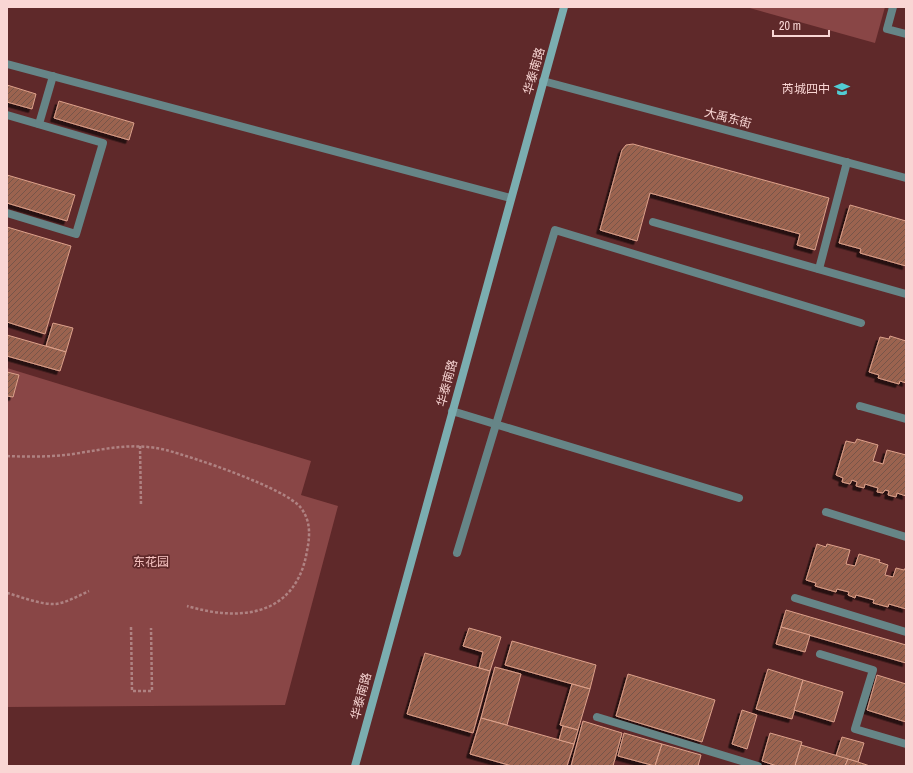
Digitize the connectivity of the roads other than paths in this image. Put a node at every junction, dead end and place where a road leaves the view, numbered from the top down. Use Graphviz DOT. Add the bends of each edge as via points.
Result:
graph roads {
  1 [pos="564,7"];
  2 [pos="893,7"];
  3 [pos="906,34"];
  4 [pos="7,64"];
  5 [pos="53,76"];
  6 [pos="543,81"];
  7 [pos="7,115"];
  8 [pos="38,124"];
  9 [pos="848,162"];
  10 [pos="906,178"];
  11 [pos="510,198"];
  12 [pos="7,213"];
  13 [pos="653,222"];
  14 [pos="819,269"];
  15 [pos="906,294"];
  16 [pos="861,323"];
  17 [pos="860,406"];
  18 [pos="452,411"];
  19 [pos="906,419"];
  20 [pos="496,424"];
  21 [pos="739,498"];
  22 [pos="826,512"];
  23 [pos="906,537"];
  24 [pos="457,553"];
  25 [pos="795,598"];
  26 [pos="906,632"];
  27 [pos="820,654"];
  28 [pos="597,717"];
  29 [pos="906,744"];
  30 [pos="354,766"];
  31 [pos="758,766"];
  1 -- 6 [label="main road, 华泰南路"];
  2 -- 3 [label="street" via="887,29"];
  4 -- 5 [label="street"];
  5 -- 8 [label="street"];
  5 -- 11 [label="street"];
  6 -- 9 [label="street, 大禹东街"];
  6 -- 11 [label="main road, 华泰南路"];
  7 -- 8 [label="street"];
  8 -- 12 [label="street" via="103,144 76,234"];
  9 -- 10 [label="street, 大禹东街"];
  9 -- 14 [label="street"];
  11 -- 18 [label="main road, 华泰南路"];
  13 -- 14 [label="street"];
  14 -- 15 [label="street"];
  16 -- 20 [label="street" via="554,230"];
  17 -- 19 [label="street"];
  18 -- 20 [label="street"];
  18 -- 30 [label="main road, 华泰南路"];
  20 -- 21 [label="street"];
  20 -- 24 [label="street"];
  22 -- 23 [label="street"];
  25 -- 26 [label="street"];
  27 -- 29 [label="street" via="873,670 855,729"];
  28 -- 31 [label="street"];
}
